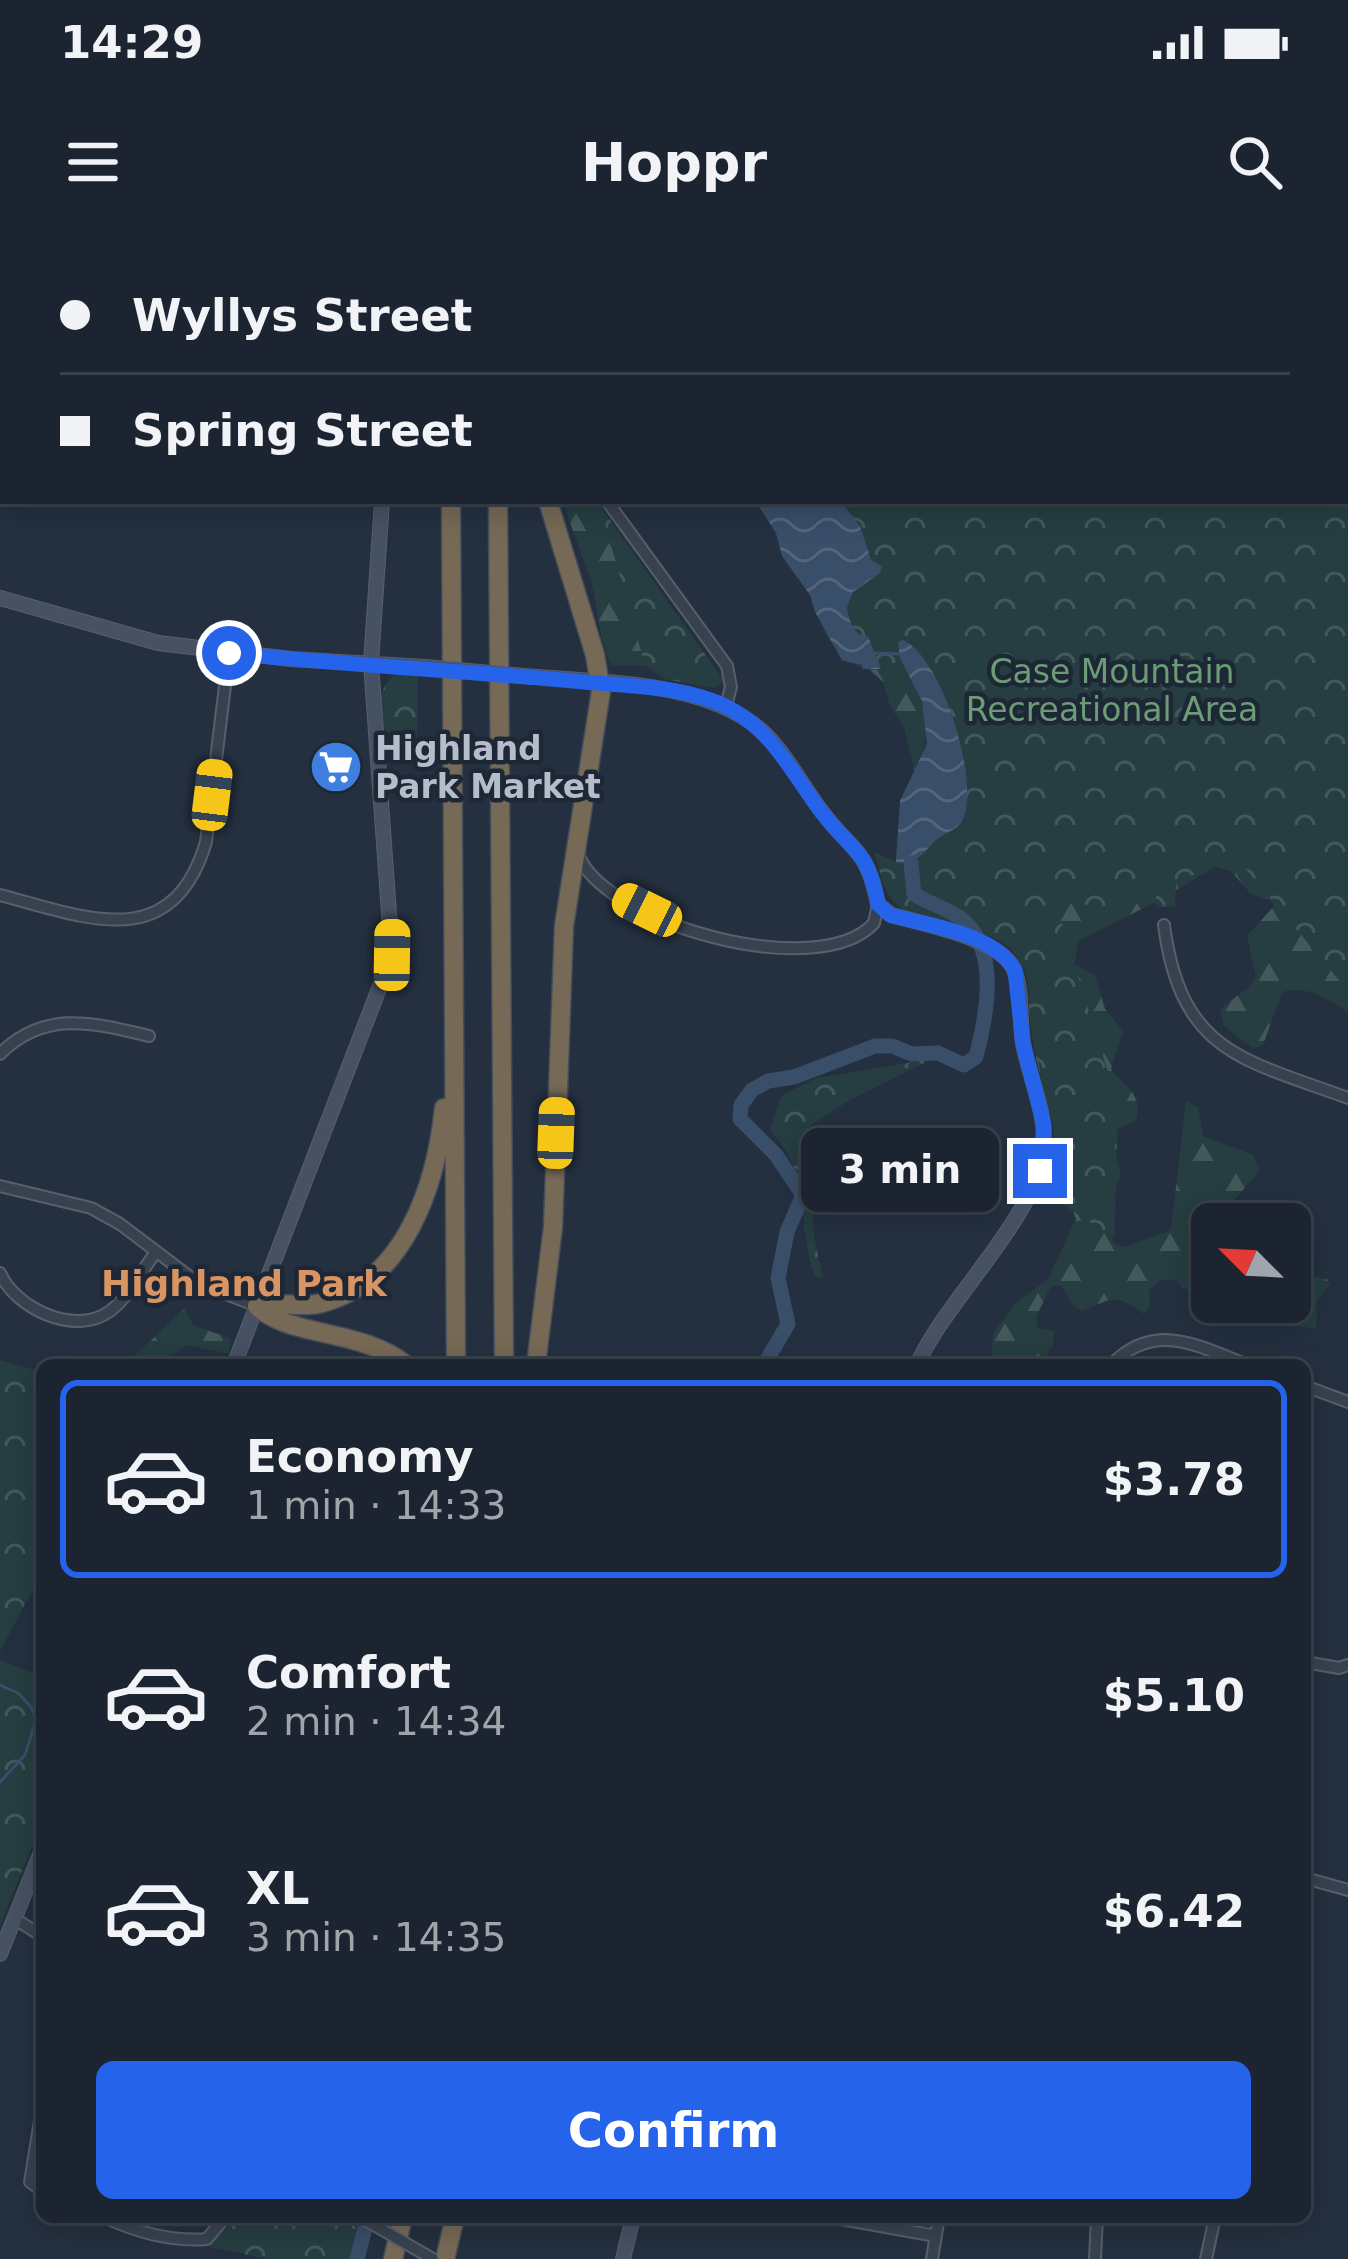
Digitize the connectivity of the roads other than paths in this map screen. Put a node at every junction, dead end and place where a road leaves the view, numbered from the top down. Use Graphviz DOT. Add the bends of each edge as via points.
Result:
graph roads {
  1 [pos="382,504"];
  2 [pos="451,504"];
  3 [pos="498,504"];
  4 [pos="549,504"];
  5 [pos="609,504"];
  6 [pos="0,598"];
  7 [pos="229,653"];
  8 [pos="371,663"];
  9 [pos="601,683"];
  10 [pos="726,706"];
  11 [pos="575,844"];
  12 [pos="0,895"];
  13 [pos="878,904"];
  14 [pos="1164,925"];
  15 [pos="453,1020"];
  16 [pos="149,1036"];
  17 [pos="0,1054"];
  18 [pos="1348,1098"];
  19 [pos="0,1186"];
  20 [pos="156,1252"];
  21 [pos="0,1273"];
  22 [pos="257,1306"];
  23 [pos="236,1359"];
  24 [pos="397,1359"];
  25 [pos="456,1359"];
  26 [pos="504,1359"];
  27 [pos="537,1359"];
  28 [pos="920,1359"];
  29 [pos="1117,1359"];
  30 [pos="1232,1359"];
  31 [pos="1311,1388"];
  32 [pos="1348,1402"];
  33 [pos="1311,1663"];
  34 [pos="1348,1665"];
  35 [pos="36,1865"];
  36 [pos="1311,1883"];
  37 [pos="1348,1889"];
  38 [pos="14,1918"];
  39 [pos="36,1932"];
  40 [pos="0,1954"];
  41 [pos="117,2223"];
  42 [pos="220,2223"];
  43 [pos="371,2223"];
  44 [pos="401,2223"];
  45 [pos="453,2223"];
  46 [pos="632,2223"];
  47 [pos="863,2223"];
  48 [pos="938,2223"];
  49 [pos="1097,2223"];
  50 [pos="1213,2223"];
  51 [pos="935,2236"];
  52 [pos="392,2259"];
  53 [pos="434,2259"];
  54 [pos="445,2259"];
  55 [pos="623,2259"];
  56 [pos="932,2259"];
  57 [pos="1095,2259"];
  58 [pos="1205,2259"];
  1 -- 8 [label="street"];
  2 -- 15 [label="highway"];
  3 -- 26 [label="highway"];
  4 -- 9 [label="highway"];
  5 -- 10 [label="street" via="727,666"];
  6 -- 7 [label="street" via="123,636"];
  7 -- 8 [label="street"];
  7 -- 12 [label="street" via="206,842 184,891 164,909 119,922"];
  8 -- 9 [label="street, bridge"];
  8 -- 22 [label="street" via="392,955"];
  9 -- 10 [label="street"];
  9 -- 11 [label="highway"];
  10 -- 13 [label="street" via="768,737 861,853"];
  11 -- 13 [label="street" via="597,884 684,929 739,944 830,946 867,931"];
  11 -- 27 [label="highway" via="562,951 553,1228"];
  13 -- 28 [label="street" via="1000,951 1015,970 1044,1125 1034,1186"];
  14 -- 18 [label="street" via="1176,985 1213,1038 1255,1064"];
  15 -- 22 [label="highway" via="435,1166 401,1244 335,1298"];
  15 -- 25 [label="highway"];
  16 -- 17 [label="street" via="66,1021 37,1027"];
  19 -- 20 [label="street" via="91,1208"];
  20 -- 21 [label="street" via="111,1310 89,1322 23,1304"];
  20 -- 22 [label="street" via="202,1286"];
  22 -- 23 [label="street"];
  22 -- 24 [label="highway"];
  29 -- 30 [label="street" via="1164,1339"];
  31 -- 32 [label="street"];
  33 -- 34 [label="street"];
  35 -- 38 [label="street"];
  36 -- 37 [label="street"];
  38 -- 39 [label="street"];
  38 -- 40 [label="street"];
  41 -- 42 [label="street" via="193,2240 206,2239"];
  43 -- 53 [label="street, bridge"];
  44 -- 52 [label="highway"];
  45 -- 54 [label="highway"];
  46 -- 55 [label="street"];
  47 -- 51 [label="street"];
  48 -- 51 [label="street"];
  49 -- 57 [label="street"];
  50 -- 58 [label="street"];
  51 -- 56 [label="street"];
}
